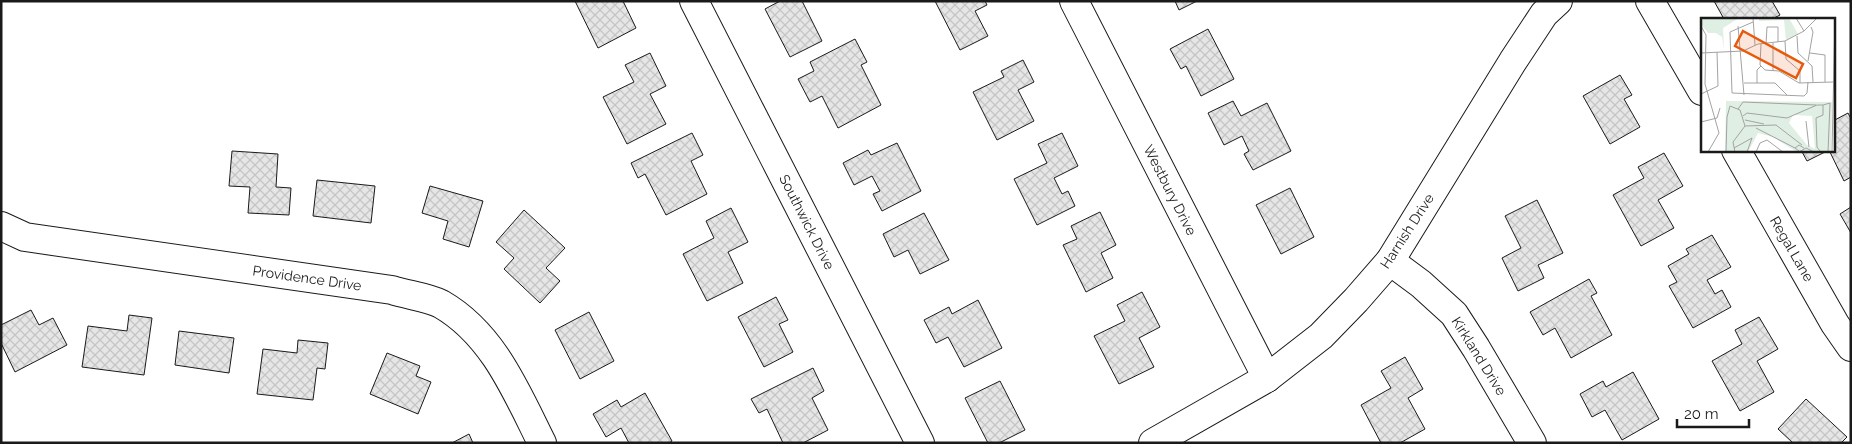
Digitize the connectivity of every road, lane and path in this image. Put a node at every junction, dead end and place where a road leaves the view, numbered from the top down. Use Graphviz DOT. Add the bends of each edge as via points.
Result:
graph roads {
  1 [pos="694,1"];
  2 [pos="1074,1"];
  3 [pos="1558,1"];
  4 [pos="1650,1"];
  5 [pos="1701,89"];
  6 [pos="1737,151"];
  7 [pos="1,226"];
  8 [pos="1390,261"];
  9 [pos="1851,347"];
  10 [pos="1267,378"];
  11 [pos="542,443"];
  12 [pos="920,443"];
  13 [pos="1153,443"];
  14 [pos="1532,443"];
  1 -- 12 [label="street, Southwick Drive"];
  2 -- 10 [label="street, Westbury Drive"];
  3 -- 8 [label="street, Harnish Drive" via="1544,14 1513,60"];
  4 -- 5 [label="street"];
  6 -- 9 [label="street, Regal Lane"];
  7 -- 11 [label="street, Providence Drive" via="25,237 392,290 439,303 479,334 496,357"];
  8 -- 10 [label="street, Harnish Drive" via="1321,336"];
  8 -- 14 [label="street, Kirkland Drive" via="1454,314"];
  10 -- 13 [label="street, Harnish Drive"];
}
